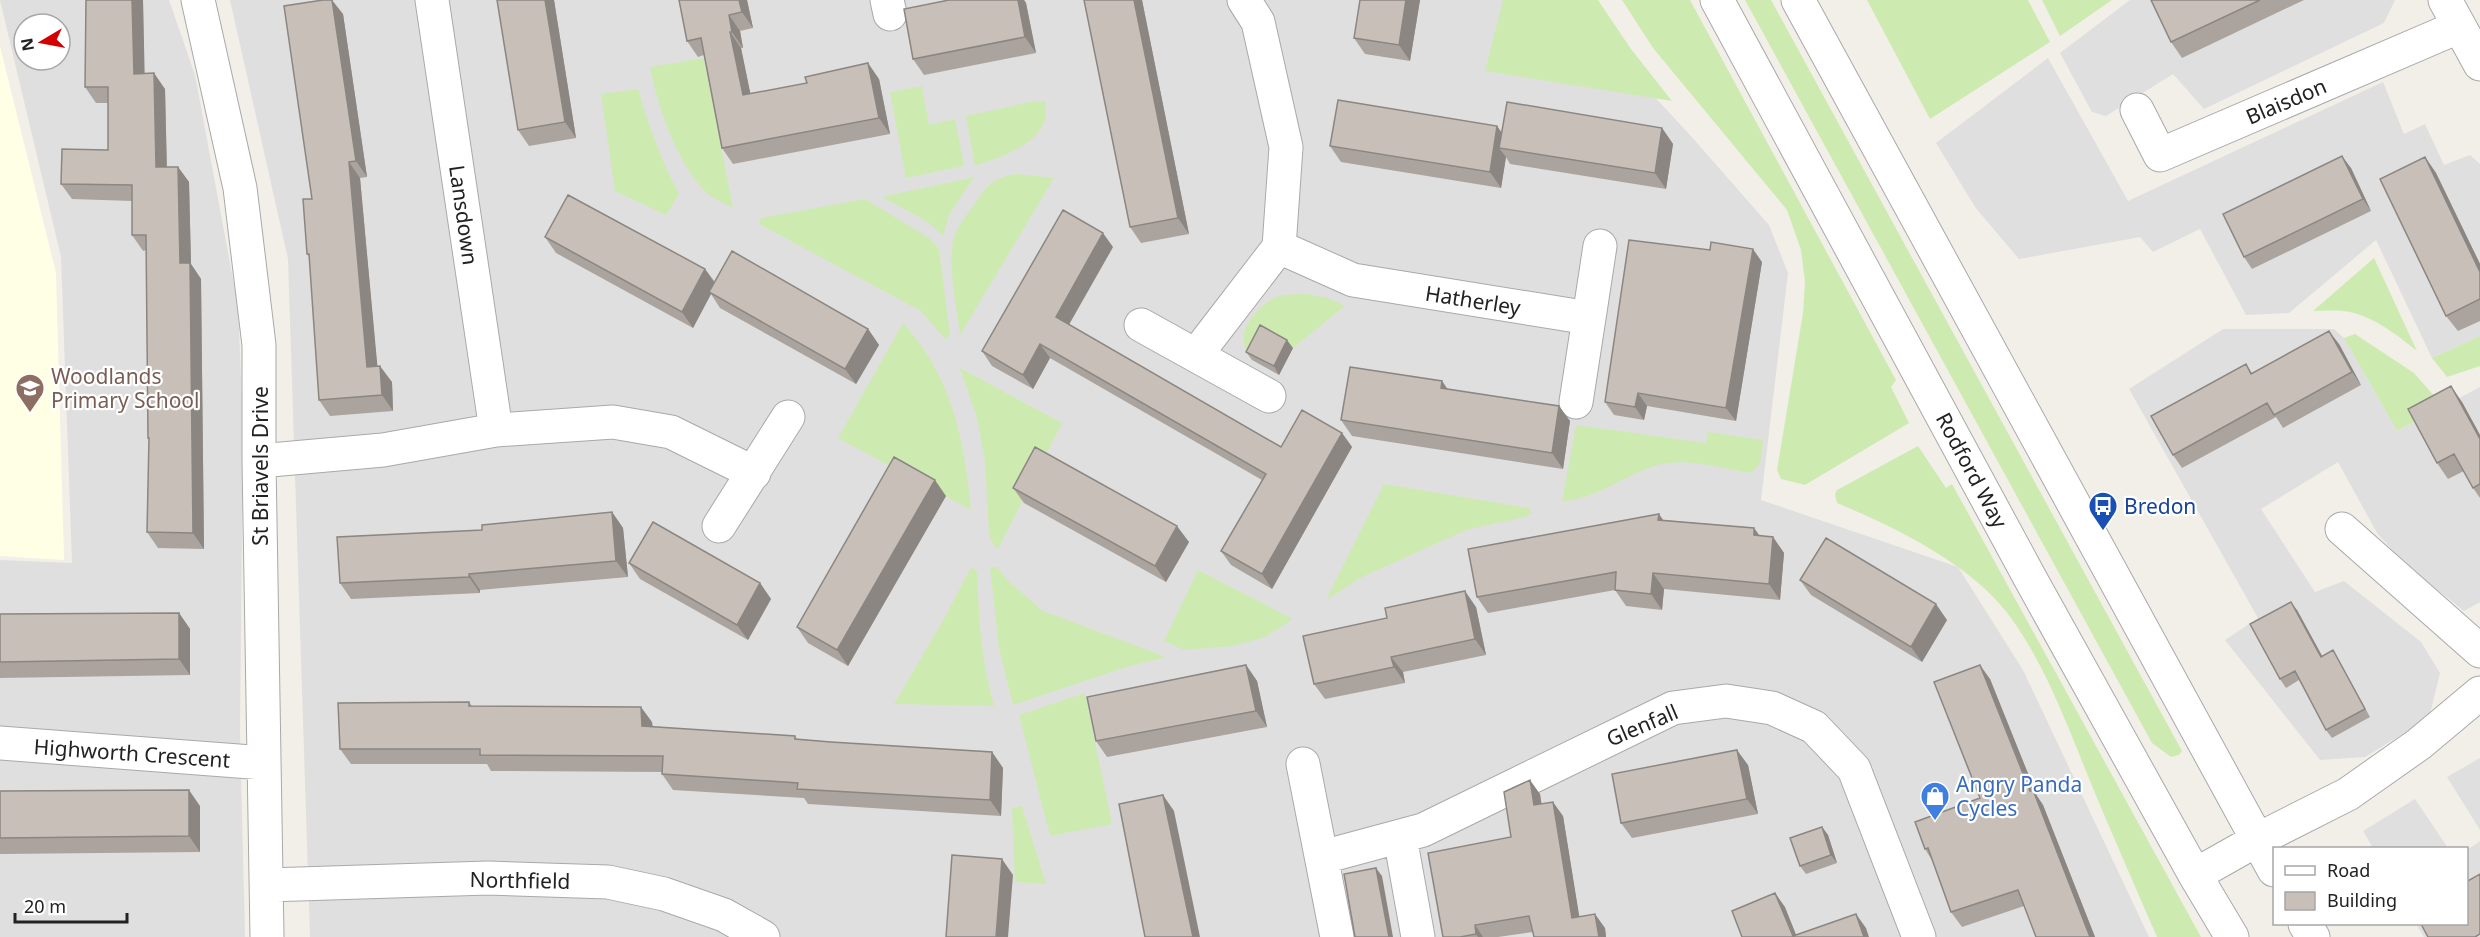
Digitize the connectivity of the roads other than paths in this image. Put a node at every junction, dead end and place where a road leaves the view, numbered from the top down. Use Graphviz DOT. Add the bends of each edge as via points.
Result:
graph roads {
  1 [pos="198,0"];
  2 [pos="432,0"];
  3 [pos="1244,0"];
  4 [pos="1717,0"];
  5 [pos="1798,0"];
  6 [pos="2452,13"];
  7 [pos="2480,64"];
  8 [pos="2137,110"];
  9 [pos="1600,246"];
  10 [pos="1279,248"];
  11 [pos="1589,318"];
  12 [pos="1142,325"];
  13 [pos="1196,355"];
  14 [pos="1269,396"];
  15 [pos="1576,402"];
  16 [pos="788,417"];
  17 [pos="496,430"];
  18 [pos="259,461"];
  19 [pos="754,473"];
  20 [pos="719,526"];
  21 [pos="2342,529"];
  22 [pos="2480,651"];
  23 [pos="2480,693"];
  24 [pos="0,743"];
  25 [pos="264,763"];
  26 [pos="1303,764"];
  27 [pos="1400,837"];
  28 [pos="2257,840"];
  29 [pos="1323,857"];
  30 [pos="2273,868"];
  31 [pos="2195,875"];
  32 [pos="267,885"];
  33 [pos="267,937"];
  34 [pos="763,937"];
  35 [pos="1337,937"];
  36 [pos="1418,937"];
  37 [pos="1919,937"];
  38 [pos="2232,937"];
  1 -- 18 [label="street, St Briavels Drive" via="240,188 259,345"];
  2 -- 17 [label="street, Lansdown"];
  3 -- 10 [label="street" via="1258,22 1286,147"];
  4 -- 31 [label="street, Rodford Way"];
  5 -- 28 [label="street"];
  6 -- 7 [label="street, Blaisdon"];
  6 -- 8 [label="street, Blaisdon" via="2160,155"];
  9 -- 11 [label="street"];
  10 -- 11 [label="street, Hatherley" via="1353,280"];
  10 -- 13 [label="street"];
  11 -- 15 [label="street"];
  12 -- 13 [label="street"];
  13 -- 14 [label="street"];
  16 -- 19 [label="street"];
  17 -- 18 [label="street" via="383,450"];
  17 -- 19 [label="street" via="614,422 671,432"];
  18 -- 25 [label="street, St Briavels Drive"];
  19 -- 20 [label="street"];
  21 -- 22 [label="street"];
  23 -- 28 [label="street" via="2420,744 2348,794"];
  24 -- 25 [label="street, Highworth Crescent"];
  25 -- 32 [label="street, St Briavels Drive"];
  26 -- 29 [label="street"];
  27 -- 29 [label="street, Glenfall"];
  27 -- 36 [label="street"];
  27 -- 37 [label="street, Glenfall" via="1423,830 1673,708 1726,701 1772,708 1814,727 1854,770"];
  28 -- 30 [label="street"];
  28 -- 31 [label="street"];
  29 -- 35 [label="street"];
  31 -- 38 [label="street, Rodford Way"];
  32 -- 33 [label="street, St Briavels Drive"];
  32 -- 34 [label="street, Northfield" via="488,878 608,882 664,894 714,912"];
}
